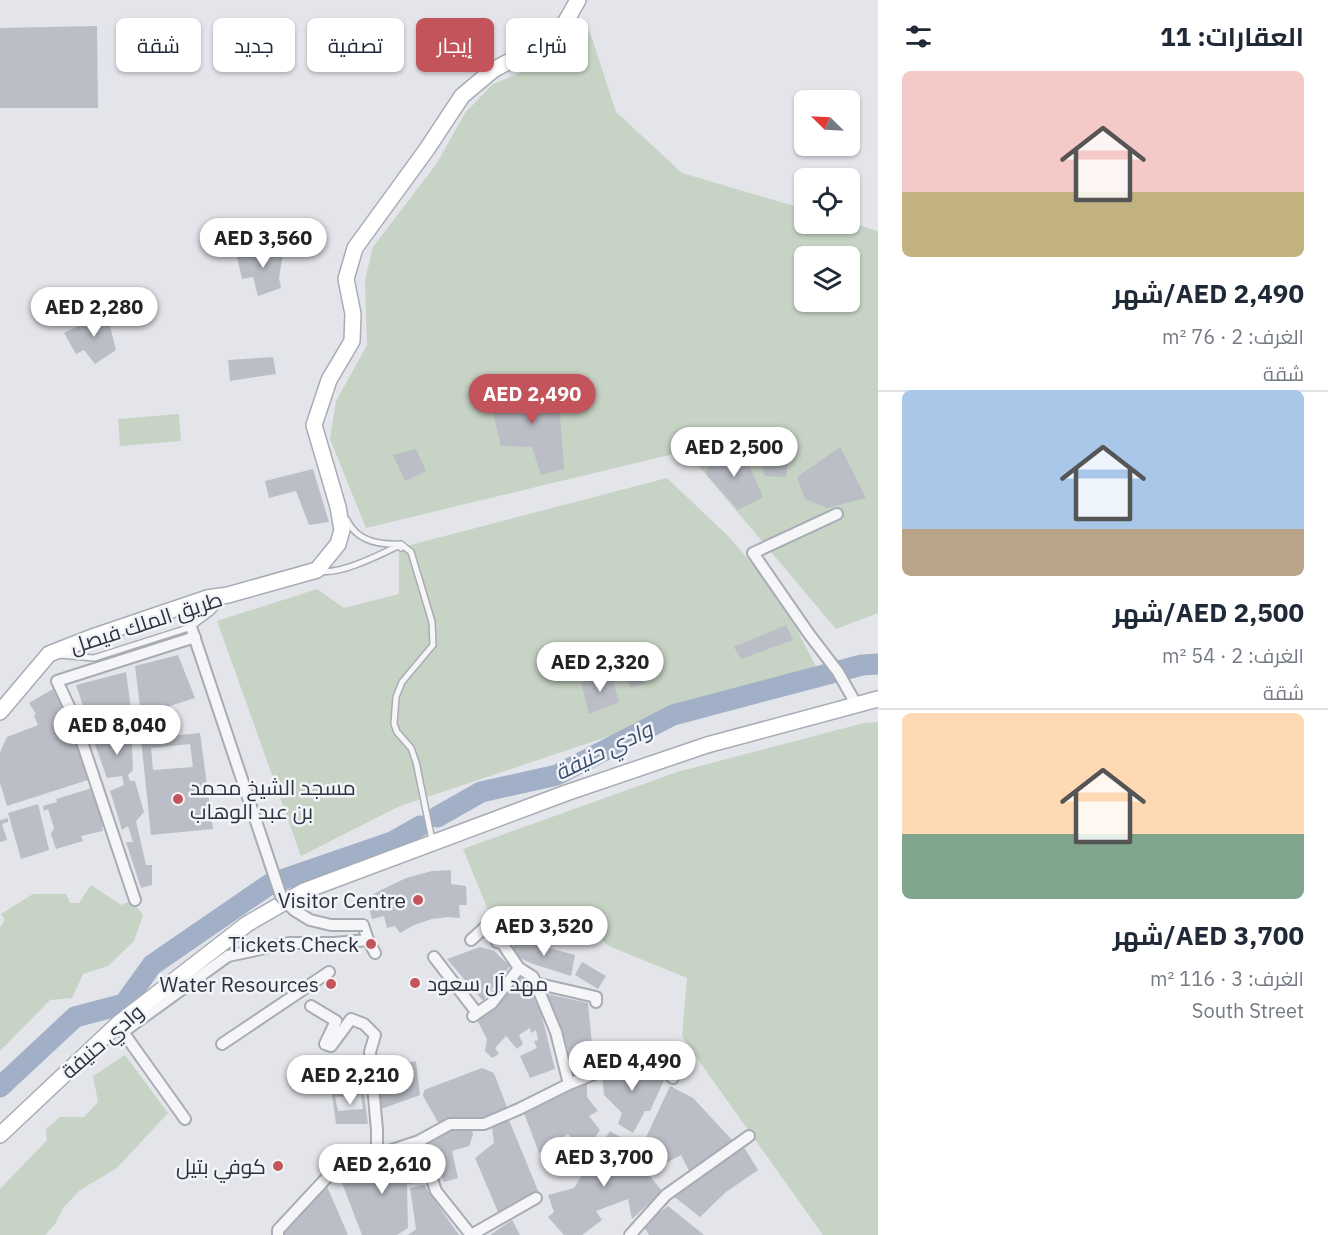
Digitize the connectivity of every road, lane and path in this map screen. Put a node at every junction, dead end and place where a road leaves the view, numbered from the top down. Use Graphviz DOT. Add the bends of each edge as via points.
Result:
graph roads {
  1 [pos="579,0"];
  2 [pos="338,507"];
  3 [pos="837,514"];
  4 [pos="411,552"];
  5 [pos="317,570"];
  6 [pos="228,595"];
  7 [pos="193,632"];
  8 [pos="50,654"];
  9 [pos="878,699"];
  10 [pos="856,704"];
  11 [pos="0,712"];
  12 [pos="432,842"];
  13 [pos="135,900"];
  14 [pos="493,920"];
  15 [pos="507,931"];
  16 [pos="368,940"];
  17 [pos="471,940"];
  18 [pos="375,953"];
  19 [pos="434,957"];
  20 [pos="519,968"];
  21 [pos="329,972"];
  22 [pos="535,983"];
  23 [pos="596,1002"];
  24 [pos="311,1006"];
  25 [pos="222,1044"];
  26 [pos="673,1078"];
  27 [pos="569,1084"];
  28 [pos="185,1119"];
  29 [pos="0,1135"];
  30 [pos="749,1136"];
  31 [pos="419,1142"];
  32 [pos="377,1155"];
  33 [pos="536,1198"];
  34 [pos="278,1235"];
  35 [pos="471,1235"];
  36 [pos="630,1235"];
  1 -- 2 [label="street" via="565,23 536,47 493,70 462,96 355,248 346,279 352,341 329,380 314,425"];
  2 -- 4 [label="lane" via="358,536 375,543 401,544"];
  2 -- 5 [label="street" via="342,530 338,544"];
  3 -- 10 [label="street" via="753,553 838,672"];
  4 -- 5 [label="lane" via="398,546 332,572"];
  4 -- 12 [label="lane" via="432,622 433,645 402,682 396,697 394,724 416,762"];
  5 -- 6 [label="street, طريق الملك فيصل"];
  6 -- 7 [label="lane"];
  6 -- 8 [label="street, طريق الملك فيصل" via="207,598"];
  7 -- 8 [label="lane" via="94,658"];
  7 -- 13 [label="street" via="57,681 74,715"];
  7 -- 16 [label="street, bridge" via="281,896 310,920 331,925 363,925"];
  8 -- 11 [label="street, طريق الملك فيصل"];
  9 -- 10 [label="street, وادي حنيفة"];
  10 -- 12 [label="street, وادي حنيفة" via="707,745"];
  12 -- 29 [label="street, وادي حنيفة" via="304,891 247,924 119,1023"];
  14 -- 17 [label="street"];
  15 -- 20 [label="street" via="499,943"];
  16 -- 18 [label="street"];
  16 -- 28 [label="street" via="289,943 228,956 123,1032"];
  19 -- 20 [label="street" via="475,1015 492,1003"];
  20 -- 22 [label="street"];
  21 -- 25 [label="street"];
  22 -- 23 [label="street" via="596,997"];
  22 -- 27 [label="street" via="556,1032"];
  24 -- 32 [label="street" via="336,1021 325,1044 331,1046 351,1019 364,1024 375,1035 370,1052"];
  26 -- 27 [label="street" via="655,1062 637,1057"];
  27 -- 31 [label="street" via="484,1124 450,1124"];
  30 -- 36 [label="street" via="666,1195"];
  31 -- 32 [label="street"];
  31 -- 35 [label="street" via="436,1191"];
  32 -- 34 [label="street" via="331,1173 278,1230"];
  33 -- 35 [label="street"];
}
